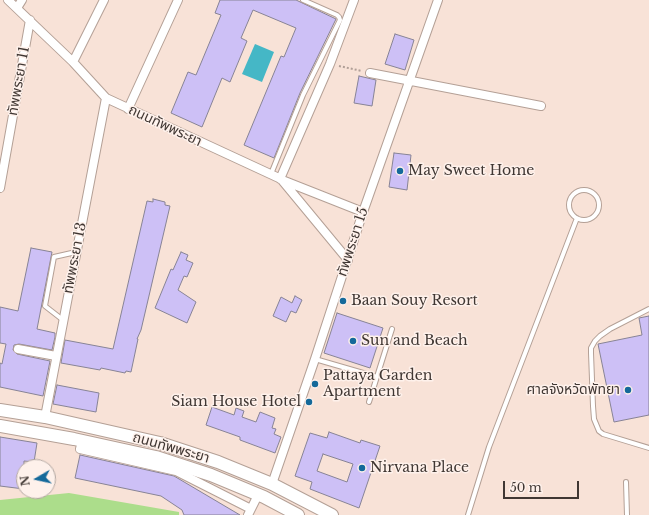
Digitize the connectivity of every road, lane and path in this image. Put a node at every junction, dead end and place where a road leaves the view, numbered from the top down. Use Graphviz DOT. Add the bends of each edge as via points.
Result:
graph roads {
  1 [pos="8,0"];
  2 [pos="22,0"];
  3 [pos="104,0"];
  4 [pos="178,0"];
  5 [pos="303,0"];
  6 [pos="354,0"];
  7 [pos="438,0"];
  8 [pos="17,8"];
  9 [pos="30,20"];
  10 [pos="73,62"];
  11 [pos="330,64"];
  12 [pos="370,73"];
  13 [pos="409,81"];
  14 [pos="106,98"];
  15 [pos="541,106"];
  16 [pos="128,109"];
  17 [pos="270,174"];
  18 [pos="280,179"];
  19 [pos="0,188"];
  20 [pos="363,212"];
  21 [pos="577,218"];
  22 [pos="76,252"];
  23 [pos="348,260"];
  24 [pos="649,309"];
  25 [pos="63,320"];
  26 [pos="392,329"];
  27 [pos="18,349"];
  28 [pos="56,356"];
  29 [pos="315,359"];
  30 [pos="377,377"];
  31 [pos="369,402"];
  32 [pos="0,410"];
  33 [pos="45,417"];
  34 [pos="0,426"];
  35 [pos="82,441"];
  36 [pos="649,448"];
  37 [pos="626,482"];
  38 [pos="272,484"];
  39 [pos="258,495"];
  40 [pos="249,512"];
  41 [pos="298,515"];
  42 [pos="332,515"];
  43 [pos="468,515"];
  44 [pos="627,515"];
  1 -- 8 [label="street"];
  2 -- 8 [label="street"];
  3 -- 10 [label="street"];
  4 -- 16 [label="street"];
  5 -- 17 [label="lane" via="337,15 340,20 303,95"];
  6 -- 11 [label="street"];
  7 -- 13 [label="street, ทัพพระยา 15"];
  8 -- 9 [label="street"];
  9 -- 10 [label="street"];
  9 -- 19 [label="street, ทัพพระยา 11"];
  10 -- 14 [label="street"];
  11 -- 12 [label="path"];
  11 -- 18 [label="street"];
  12 -- 13 [label="street"];
  13 -- 15 [label="street"];
  13 -- 20 [label="street, ทัพพระยา 15"];
  14 -- 16 [label="street, ถนนทัพพระยา"];
  14 -- 22 [label="street, ทัพพระยา 13"];
  16 -- 17 [label="street, ถนนทัพพระยา"];
  17 -- 18 [label="street, ถนนทัพพระยา"];
  18 -- 20 [label="street"];
  18 -- 23 [label="street, ถนนทัพพระยา"];
  20 -- 23 [label="street, ทัพพระยา 15"];
  21 -- 21 [label="lane" via="572,214 569,200 578,190 592,191 600,202 596,215 591,219"];
  21 -- 43 [label="lane" via="489,447"];
  22 -- 25 [label="street, ทัพพระยา 13"];
  22 -- 25 [label="lane" via="54,257 45,306"];
  23 -- 29 [label="street, ทัพพระยา 15"];
  24 -- 36 [label="lane" via="610,329 600,336 591,348 592,406 599,431"];
  25 -- 28 [label="street, ทัพพระยา 13"];
  26 -- 30 [label="lane"];
  27 -- 28 [label="street"];
  28 -- 33 [label="street, ทัพพระยา 13"];
  29 -- 30 [label="lane"];
  29 -- 38 [label="street, ทัพพระยา 15"];
  30 -- 31 [label="lane"];
  32 -- 33 [label="main road, ถนนทัพพระยา"];
  33 -- 38 [label="main road, ถนนทัพพระยา" via="160,443 218,462"];
  34 -- 35 [label="main road, ถนนทัพพระยา"];
  35 -- 39 [label="main road, ถนนทัพพระยา" via="156,457 211,475"];
  35 -- 40 [label="street" via="80,449 176,471"];
  37 -- 44 [label="lane"];
  38 -- 42 [label="main road, ถนนทัพพระยา"];
  39 -- 40 [label="street"];
  39 -- 41 [label="main road, ถนนทัพพระยา"];
}
